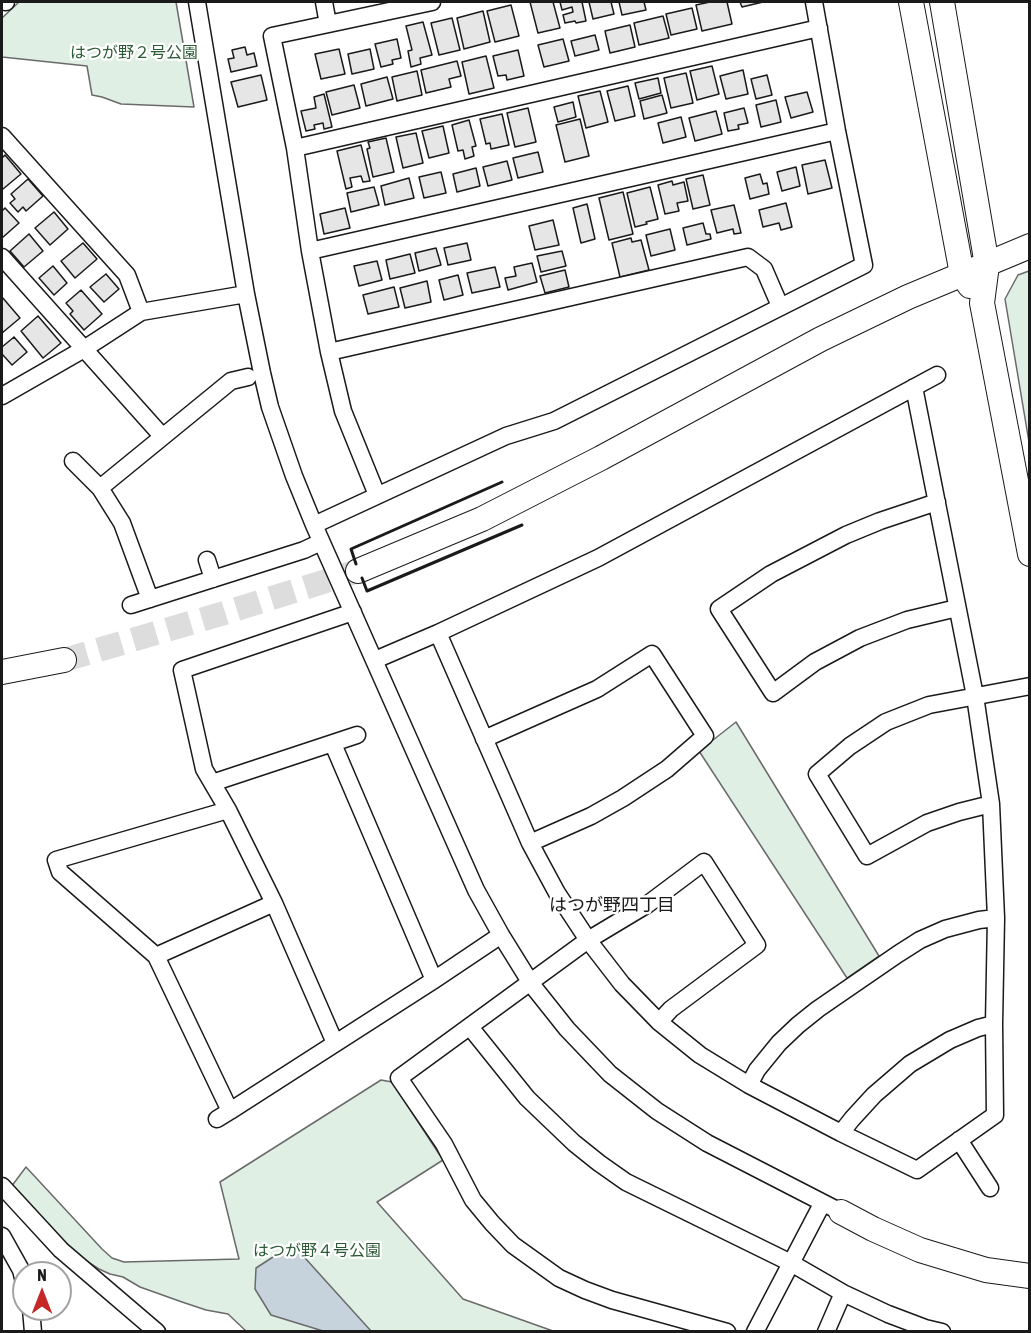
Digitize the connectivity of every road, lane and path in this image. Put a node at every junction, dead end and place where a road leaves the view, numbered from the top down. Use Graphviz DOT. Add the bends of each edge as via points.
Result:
graph roads {
  1 [pos="197,2"];
  2 [pos="324,2"];
  3 [pos="432,2"];
  4 [pos="814,2"];
  5 [pos="911,2"];
  6 [pos="942,2"];
  7 [pos="328,24"];
  8 [pos="819,28"];
  9 [pos="837,131"];
  10 [pos="2,136"];
  11 [pos="295,148"];
  12 [pos="1029,246"];
  13 [pos="310,251"];
  14 [pos="2,257"];
  15 [pos="987,264"];
  16 [pos="962,274"];
  17 [pos="246,294"];
  18 [pos="982,303"];
  19 [pos="780,306"];
  20 [pos="141,312"];
  21 [pos="84,349"];
  22 [pos="329,352"];
  23 [pos="937,375"];
  24 [pos="248,377"];
  25 [pos="5,387"];
  26 [pos="914,387"];
  27 [pos="162,436"];
  28 [pos="73,461"];
  29 [pos="100,488"];
  30 [pos="377,495"];
  31 [pos="937,502"];
  32 [pos="314,525"];
  33 [pos="321,542"];
  34 [pos="1029,554"];
  35 [pos="207,560"];
  36 [pos="358,571"];
  37 [pos="213,579"];
  38 [pos="150,599"];
  39 [pos="131,605"];
  40 [pos="957,608"];
  41 [pos="353,612"];
  42 [pos="438,633"];
  43 [pos="64,660"];
  44 [pos="375,660"];
  45 [pos="2,672"];
  46 [pos="1029,686"];
  47 [pos="975,696"];
  48 [pos="357,735"];
  49 [pos="484,739"];
  50 [pos="333,744"];
  51 [pos="212,783"];
  52 [pos="991,804"];
  53 [pos="228,810"];
  54 [pos="530,843"];
  55 [pos="274,903"];
  56 [pos="996,918"];
  57 [pos="501,935"];
  58 [pos="588,940"];
  59 [pos="156,956"];
  60 [pos="434,980"];
  61 [pos="531,983"];
  62 [pos="659,1022"];
  63 [pos="994,1024"];
  64 [pos="470,1027"];
  65 [pos="335,1043"];
  66 [pos="749,1085"];
  67 [pos="841,1133"];
  68 [pos="959,1140"];
  69 [pos="2,1186"];
  70 [pos="990,1188"];
  71 [pos="831,1208"];
  72 [pos="2,1236"];
  73 [pos="16,1261"];
  74 [pos="790,1263"];
  75 [pos="1029,1276"];
  76 [pos="843,1293"];
  77 [pos="157,1332"];
  78 [pos="727,1332"];
  79 [pos="755,1332"];
  80 [pos="826,1332"];
  81 [pos="942,1332"];
  1 -- 17 [label="street"];
  2 -- 7 [label="street"];
  3 -- 7 [label="street"];
  4 -- 8 [label="street"];
  5 -- 16 [label="street"];
  6 -- 15 [label="street"];
  7 -- 11 [label="street" via="273,36"];
  8 -- 9 [label="street"];
  8 -- 11 [label="street"];
  9 -- 13 [label="street"];
  9 -- 19 [label="street" via="864,264"];
  10 -- 20 [label="street" via="127,275"];
  11 -- 13 [label="street"];
  12 -- 15 [label="street"];
  13 -- 22 [label="street"];
  14 -- 21 [label="street"];
  15 -- 16 [label="street"];
  15 -- 18 [label="street"];
  16 -- 18 [label="street"];
  16 -- 36 [label="street" via="821,339 482,519"];
  17 -- 20 [label="street"];
  17 -- 32 [label="street" via="270,407"];
  18 -- 34 [label="street"];
  19 -- 22 [label="street" via="764,269 748,257"];
  19 -- 30 [label="street" via="554,421 506,436"];
  20 -- 21 [label="street"];
  21 -- 25 [label="street"];
  21 -- 27 [label="street"];
  22 -- 30 [label="street" via="343,411"];
  23 -- 26 [label="street"];
  24 -- 27 [label="street" via="231,381"];
  26 -- 31 [label="street"];
  26 -- 42 [label="street" via="598,558"];
  27 -- 29 [label="street"];
  28 -- 29 [label="street"];
  29 -- 38 [label="street" via="122,523"];
  30 -- 32 [label="street"];
  31 -- 40 [label="street"];
  31 -- 40 [label="street" via="836,540 771,574 719,609 773,693 815,662 860,638 907,620"];
  32 -- 33 [label="street"];
  33 -- 37 [label="street"];
  33 -- 41 [label="street"];
  35 -- 37 [label="street"];
  37 -- 38 [label="street"];
  38 -- 39 [label="street"];
  40 -- 47 [label="street"];
  41 -- 44 [label="street"];
  41 -- 51 [label="street" via="182,670 204,769"];
  42 -- 44 [label="street"];
  42 -- 49 [label="street"];
  43 -- 45 [label="street"];
  44 -- 57 [label="street" via="476,890"];
  46 -- 47 [label="street"];
  47 -- 52 [label="street"];
  47 -- 52 [label="street" via="929,705 886,722 817,774 867,856 927,823"];
  48 -- 50 [label="street"];
  49 -- 54 [label="street"];
  49 -- 54 [label="street" via="597,689 652,654 705,736 667,769 623,798"];
  50 -- 51 [label="street"];
  50 -- 60 [label="street"];
  51 -- 53 [label="street"];
  52 -- 56 [label="street"];
  53 -- 55 [label="street"];
  53 -- 59 [label="street" via="56,860 60,872"];
  54 -- 58 [label="street"];
  55 -- 59 [label="street"];
  55 -- 65 [label="street"];
  56 -- 63 [label="street"];
  56 -- 66 [label="street" via="945,929 898,954 798,1025 779,1043"];
  57 -- 60 [label="street"];
  57 -- 61 [label="street"];
  58 -- 61 [label="street"];
  58 -- 62 [label="street" via="622,984"];
  58 -- 62 [label="street" via="648,904 704,862 757,945"];
  59 -- 65 [label="street" via="224,1115"];
  60 -- 65 [label="street"];
  61 -- 64 [label="street"];
  61 -- 71 [label="street" via="610,1074 657,1111 707,1143"];
  62 -- 66 [label="street" via="700,1055"];
  63 -- 67 [label="street" via="950,1040 910,1064 874,1095"];
  63 -- 68 [label="street" via="995,1115"];
  64 -- 74 [label="street" via="527,1098 599,1163 626,1182"];
  64 -- 78 [label="street" via="399,1078 492,1223 536,1262 585,1290"];
  66 -- 67 [label="street"];
  67 -- 68 [label="street" via="917,1170"];
  68 -- 70 [label="street"];
  69 -- 77 [label="street" via="61,1250"];
  71 -- 74 [label="street"];
  71 -- 75 [label="street" via="920,1250 986,1270"];
  72 -- 73 [label="street"];
  74 -- 76 [label="street"];
  74 -- 79 [label="street"];
  76 -- 80 [label="street"];
  76 -- 81 [label="street" via="888,1314"];
}
